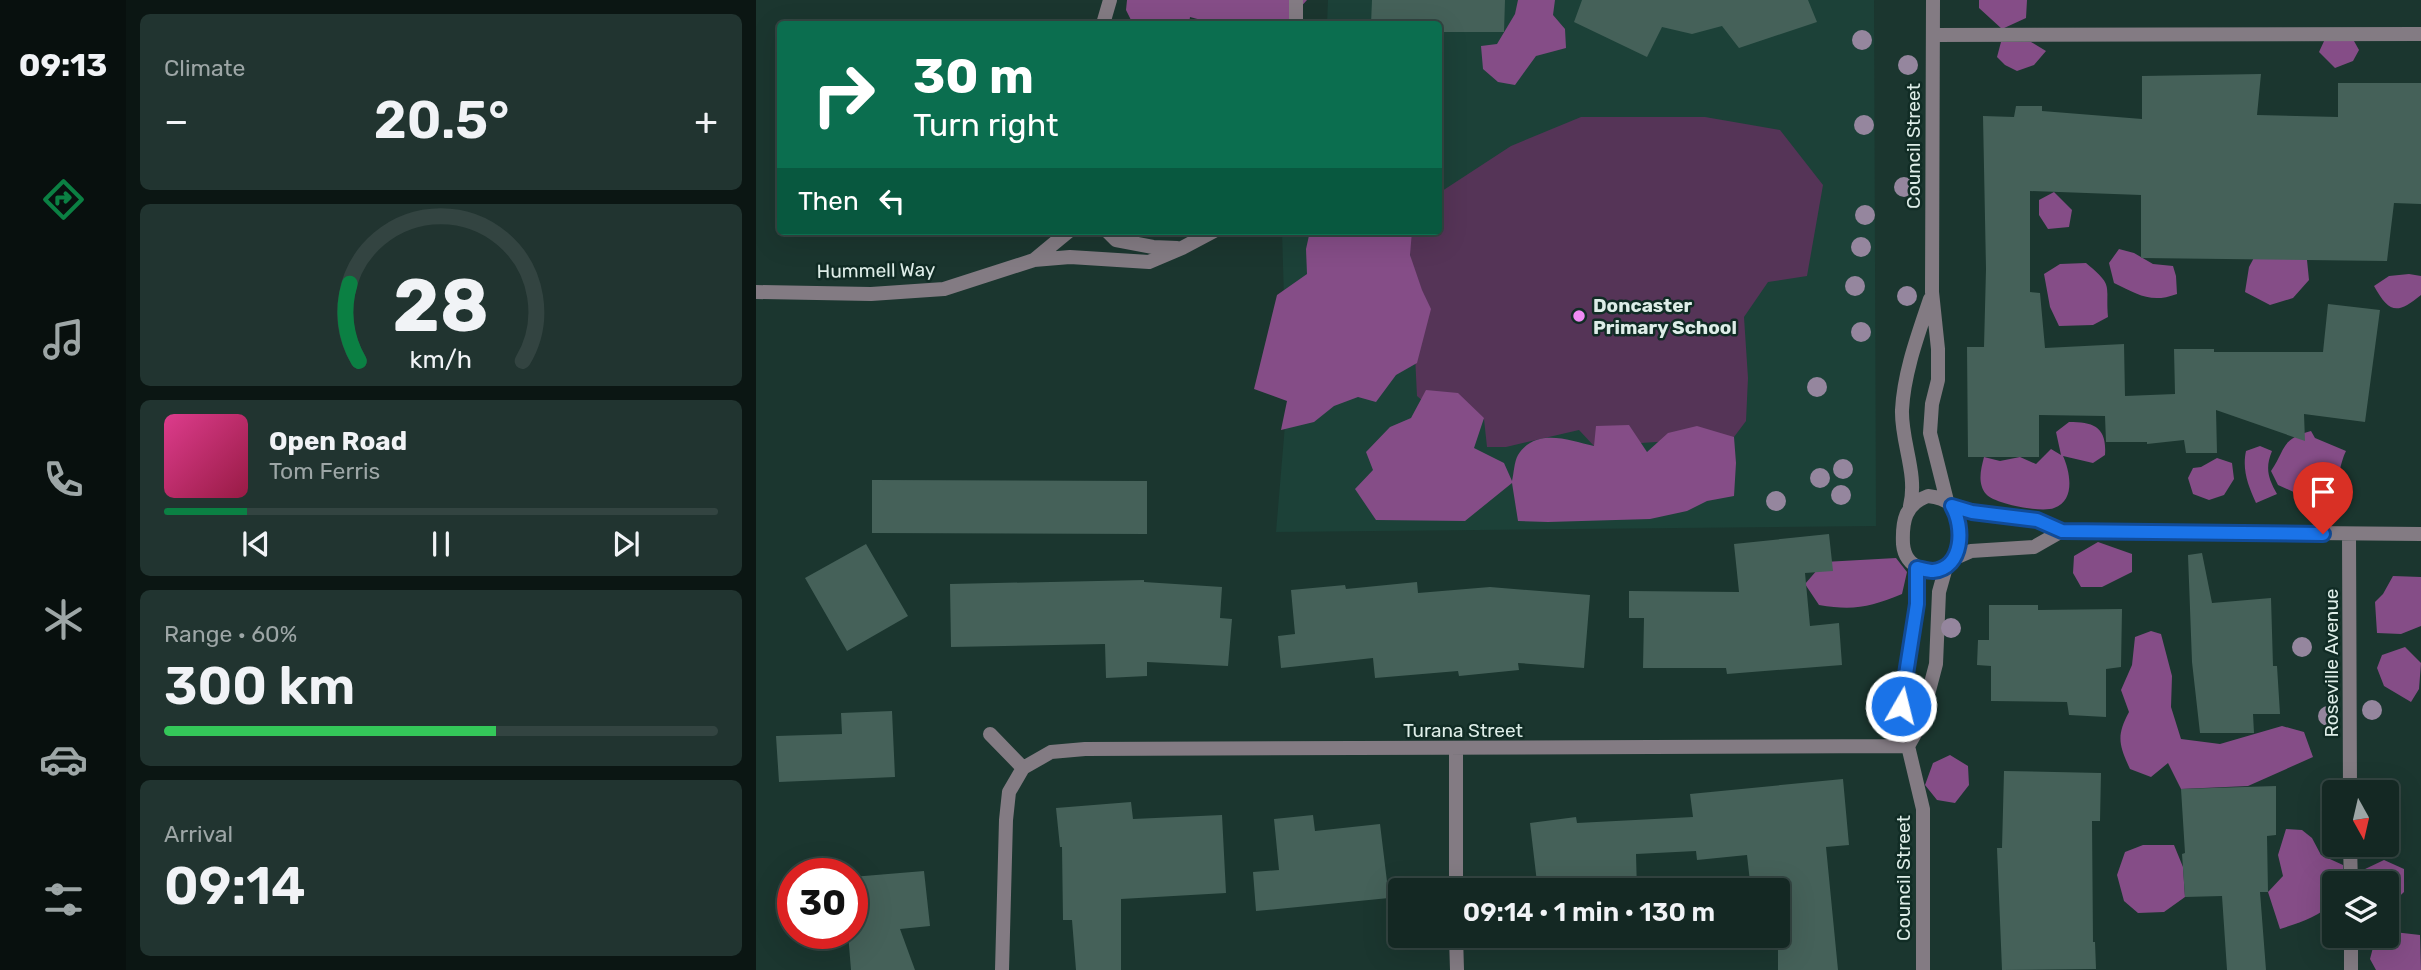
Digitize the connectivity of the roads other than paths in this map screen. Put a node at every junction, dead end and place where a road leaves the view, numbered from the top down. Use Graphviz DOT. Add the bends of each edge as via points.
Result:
graph roads {
  1 [pos="1110,0"];
  2 [pos="1296,0"];
  3 [pos="1933,0"];
  4 [pos="1105,21"];
  5 [pos="1296,21"];
  6 [pos="2421,34"];
  7 [pos="1933,35"];
  8 [pos="1064,235"];
  9 [pos="1111,235"];
  10 [pos="1206,235"];
  11 [pos="1182,248"];
  12 [pos="1034,260"];
  13 [pos="756,292"];
  14 [pos="1932,292"];
  15 [pos="1949,504"];
  16 [pos="1910,506"];
  17 [pos="2062,531"];
  18 [pos="2349,534"];
  19 [pos="2421,534"];
  20 [pos="1950,562"];
  21 [pos="1917,568"];
  22 [pos="990,734"];
  23 [pos="1908,746"];
  24 [pos="1456,749"];
  25 [pos="1023,768"];
  26 [pos="2350,780"];
  27 [pos="1456,878"];
  28 [pos="1457,948"];
  29 [pos="2351,948"];
  30 [pos="1002,970"];
  31 [pos="1457,970"];
  32 [pos="1923,970"];
  33 [pos="2351,970"];
  1 -- 4 [label="street"];
  2 -- 5 [label="street"];
  3 -- 7 [label="street, Council Street"];
  6 -- 7 [label="street"];
  7 -- 14 [label="street, Council Street"];
  8 -- 12 [label="street, Hummell Way"];
  9 -- 11 [label="street" via="1153,247"];
  10 -- 11 [label="street, Hummell Way"];
  11 -- 12 [label="street, Hummell Way" via="1149,262 1070,257"];
  12 -- 13 [label="street, Hummell Way" via="944,289"];
  14 -- 15 [label="street, Council Street" via="1938,380 1930,433"];
  14 -- 16 [label="street, Council Street" via="1906,379 1902,409 1913,493"];
  15 -- 16 [label="street" via="1928,496"];
  15 -- 17 [label="street" via="1972,512 2037,520"];
  15 -- 20 [label="street" via="1958,527 1958,550"];
  16 -- 21 [label="street" via="1904,517 1903,543"];
  17 -- 18 [label="street"];
  17 -- 20 [label="street" via="2034,547 1971,551"];
  18 -- 19 [label="street"];
  18 -- 26 [label="street, Roseville Avenue"];
  20 -- 21 [label="street" via="1932,571"];
  20 -- 23 [label="street" via="1939,592 1936,663 1920,725"];
  21 -- 23 [label="street, Council Street" via="1917,604 1899,723"];
  22 -- 25 [label="street"];
  23 -- 24 [label="street, Turana Street"];
  23 -- 32 [label="street, Council Street" via="1923,809"];
  24 -- 25 [label="street, Turana Street" via="1085,750 1051,752"];
  24 -- 27 [label="street"];
  25 -- 30 [label="street" via="1009,792 1006,820"];
  28 -- 31 [label="street"];
  29 -- 33 [label="street"];
}
